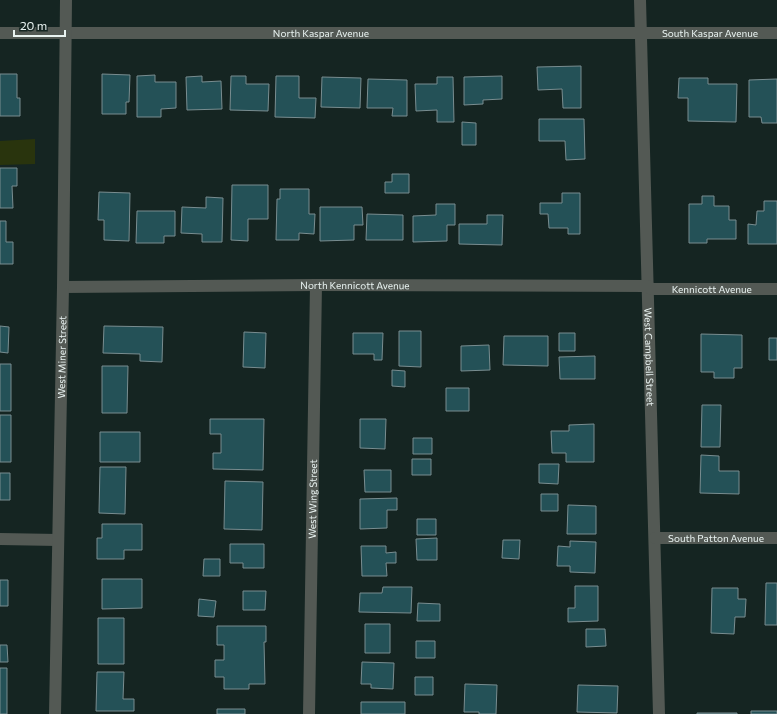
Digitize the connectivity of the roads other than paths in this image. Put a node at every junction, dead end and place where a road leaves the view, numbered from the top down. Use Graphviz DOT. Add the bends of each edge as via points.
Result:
graph roads {
  1 [pos="66,0"];
  2 [pos="640,0"];
  3 [pos="0,33"];
  4 [pos="66,33"];
  5 [pos="642,33"];
  6 [pos="777,33"];
  7 [pos="316,285"];
  8 [pos="648,286"];
  9 [pos="63,287"];
  10 [pos="777,290"];
  11 [pos="655,538"];
  12 [pos="777,538"];
  13 [pos="0,539"];
  14 [pos="58,540"];
  15 [pos="55,714"];
  16 [pos="309,714"];
  17 [pos="659,714"];
  1 -- 4 [label="street, West Miner Street"];
  2 -- 5 [label="street, West Campbell Street"];
  3 -- 4 [label="street, North Kaspar Avenue"];
  4 -- 5 [label="street, North Kaspar Avenue"];
  4 -- 9 [label="street, West Miner Street"];
  5 -- 6 [label="street, South Kaspar Avenue"];
  5 -- 8 [label="street, West Campbell Street"];
  7 -- 8 [label="street, North Kennicott Avenue"];
  7 -- 9 [label="street, North Kennicott Avenue"];
  7 -- 16 [label="street, West Wing Street"];
  8 -- 10 [label="street, Kennicott Avenue" via="651,289"];
  8 -- 11 [label="street, West Campbell Street"];
  9 -- 14 [label="street, West Miner Street"];
  11 -- 12 [label="street, South Patton Avenue"];
  11 -- 17 [label="street, West Campbell Street"];
  13 -- 14 [label="street"];
  14 -- 15 [label="street, West Miner Street"];
}
